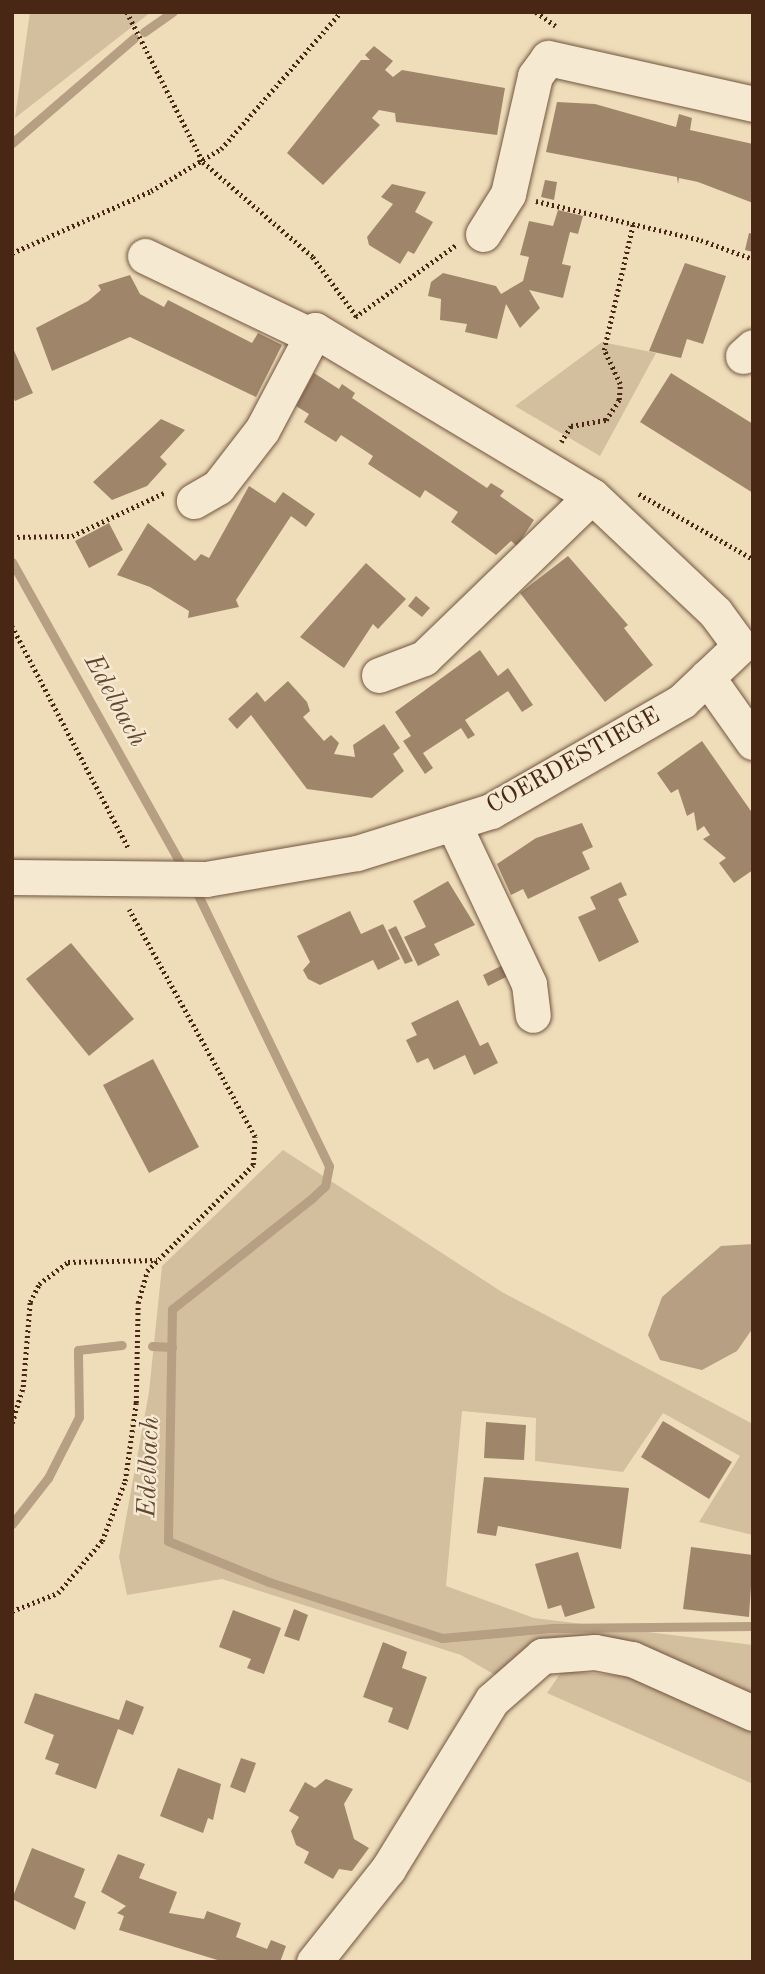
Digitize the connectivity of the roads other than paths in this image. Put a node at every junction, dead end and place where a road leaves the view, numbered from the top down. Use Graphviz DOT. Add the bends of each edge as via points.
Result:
graph roads {
  1 [pos="753,104"];
  2 [pos="483,234"];
  3 [pos="145,256"];
  4 [pos="312,336"];
  5 [pos="182,496"];
  6 [pos="592,496"];
  7 [pos="379,675"];
  8 [pos="707,677"];
  9 [pos="753,742"];
  10 [pos="453,823"];
  11 [pos="12,877"];
  12 [pos="533,1015"];
  13 [pos="753,1713"];
  14 [pos="314,1962"];
  1 -- 2 [label="street" via="548,58 535,76 508,194"];
  3 -- 4 [label="street"];
  4 -- 5 [label="street" via="262,430 218,486"];
  4 -- 6 [label="street, COERDESTIEGE" via="314,330"];
  6 -- 7 [label="street" via="424,658"];
  6 -- 8 [label="street, COERDESTIEGE" via="715,612 740,646"];
  8 -- 9 [label="street"];
  8 -- 10 [label="street, COERDESTIEGE" via="682,701 491,811"];
  10 -- 11 [label="street, COERDESTIEGE" via="357,853 206,879 130,883"];
  10 -- 12 [label="street" via="529,984"];
  13 -- 14 [label="street" via="632,1659 595,1652 542,1656 492,1700 388,1869"];
}
